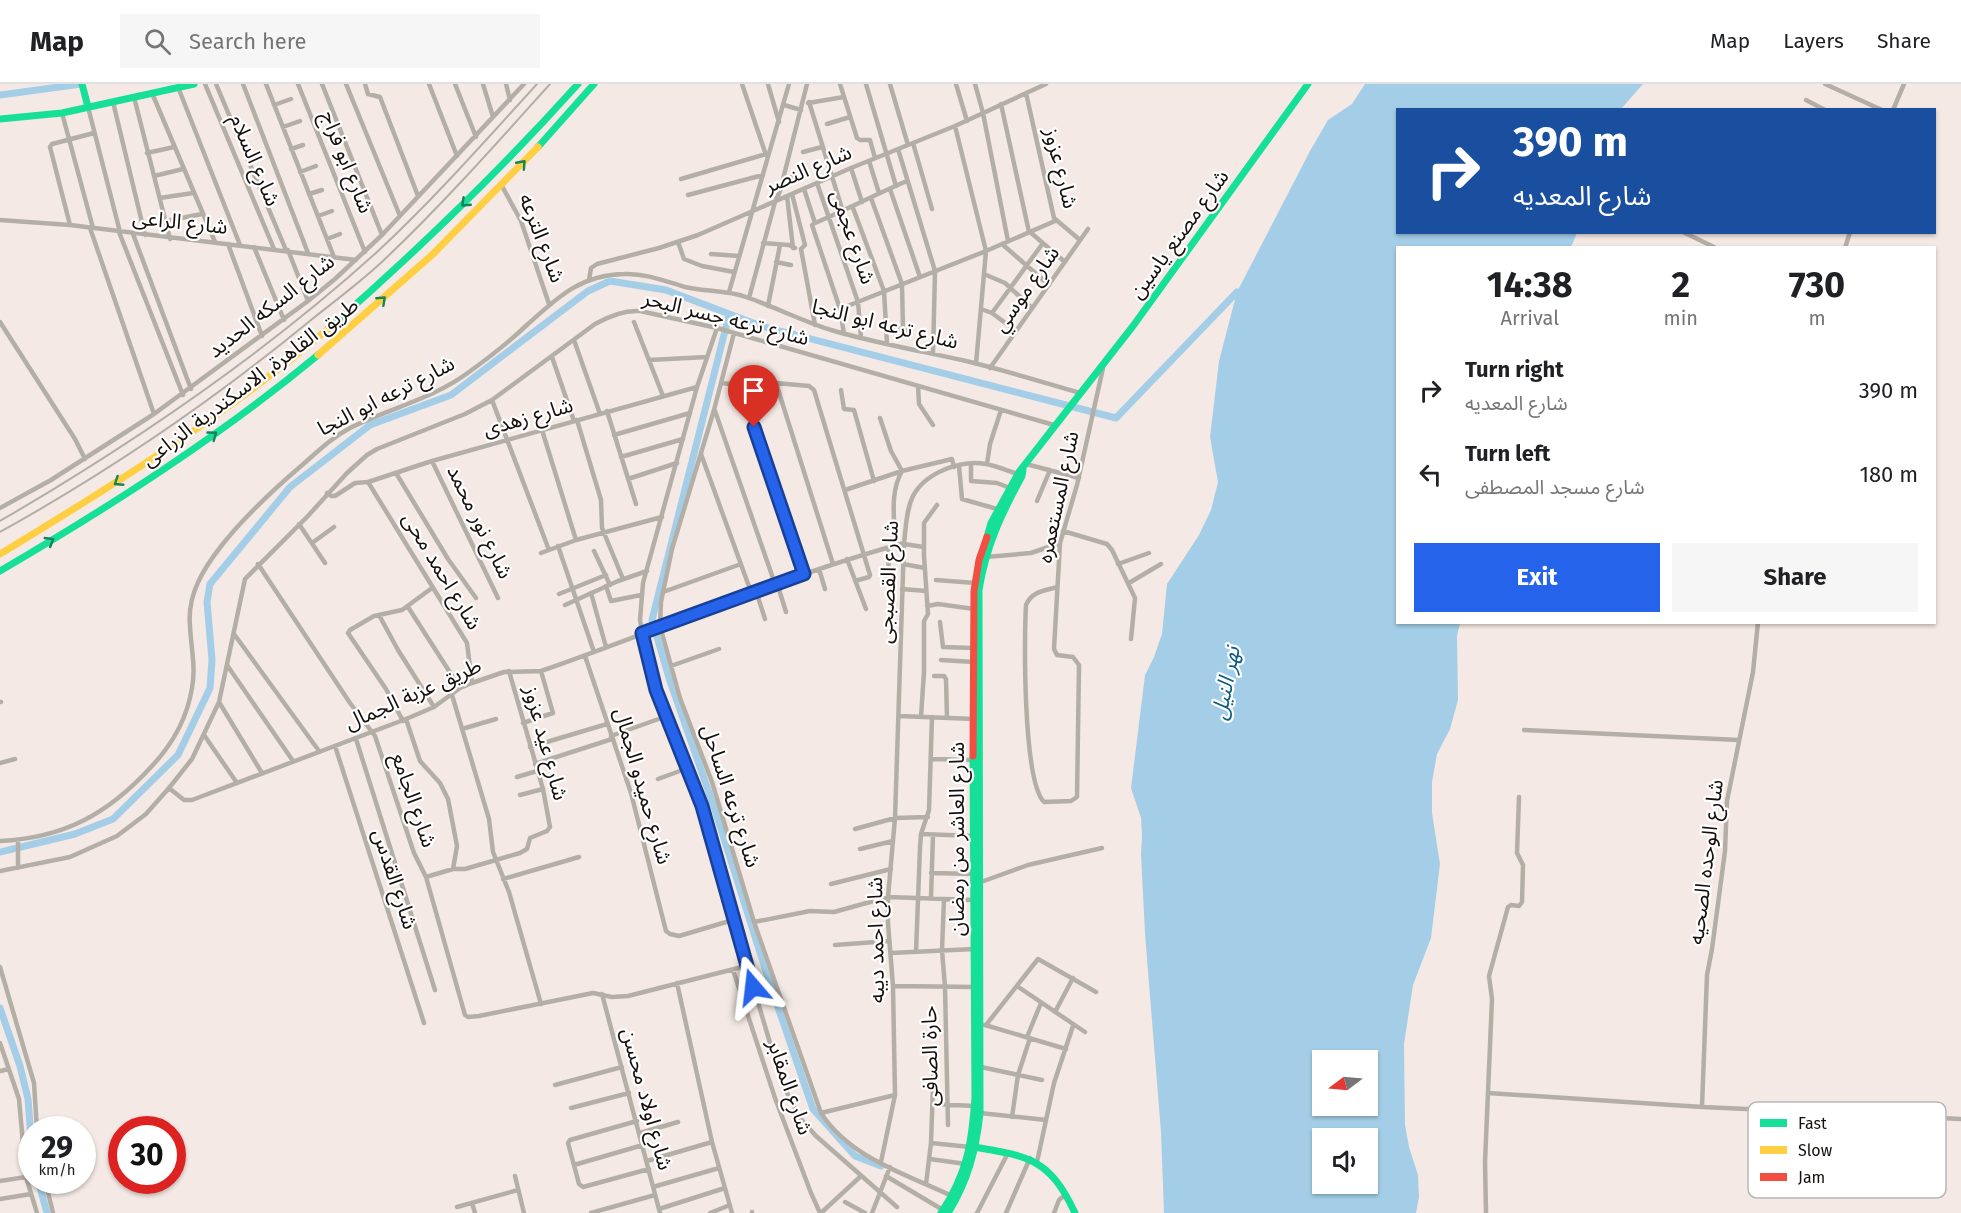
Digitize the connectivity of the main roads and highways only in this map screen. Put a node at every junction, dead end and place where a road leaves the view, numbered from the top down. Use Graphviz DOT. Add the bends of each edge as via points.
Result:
graph roads {
  1 [pos="82,84"];
  2 [pos="194,84"];
  3 [pos="578,84"];
  4 [pos="594,84"];
  5 [pos="1308,84"];
  6 [pos="87,104"];
  7 [pos="0,120"];
  8 [pos="1060,417"];
  9 [pos="1022,470"];
  10 [pos="0,554"];
  11 [pos="0,572"];
  12 [pos="974,1147"];
  13 [pos="944,1212"];
  14 [pos="1075,1213"];
  1 -- 6 [label="main road"];
  2 -- 6 [label="main road"];
  3 -- 10 [label="main road, طريق القاهرة, الاسكندرية الزراعى, one-way" via="474,194 366,297 277,371 186,438"];
  11 -- 4 [label="main road, طريق القاهرة, الاسكندرية الزراعى, one-way" via="110,506 278,387 377,305 502,186"];
  5 -- 8 [label="main road, شارع مصنع ياسين" via="1103,365"];
  6 -- 7 [label="main road" via="62,112"];
  8 -- 9 [label="main road, شارع العاشر من رمضان"];
  9 -- 12 [label="main road, شارع العاشر من رمضان" via="1000,515 979,590 983,1024 980,1113"];
  9 -- 12 [label="main road, شارع العاشر من رمضان" via="990,523 975,583"];
  12 -- 13 [label="main road, شارع العاشر من رمضان"];
  12 -- 13 [label="main road, شارع العاشر من رمضان" via="969,1173"];
  12 -- 14 [label="main road" via="1033,1160 1049,1172"];
}
